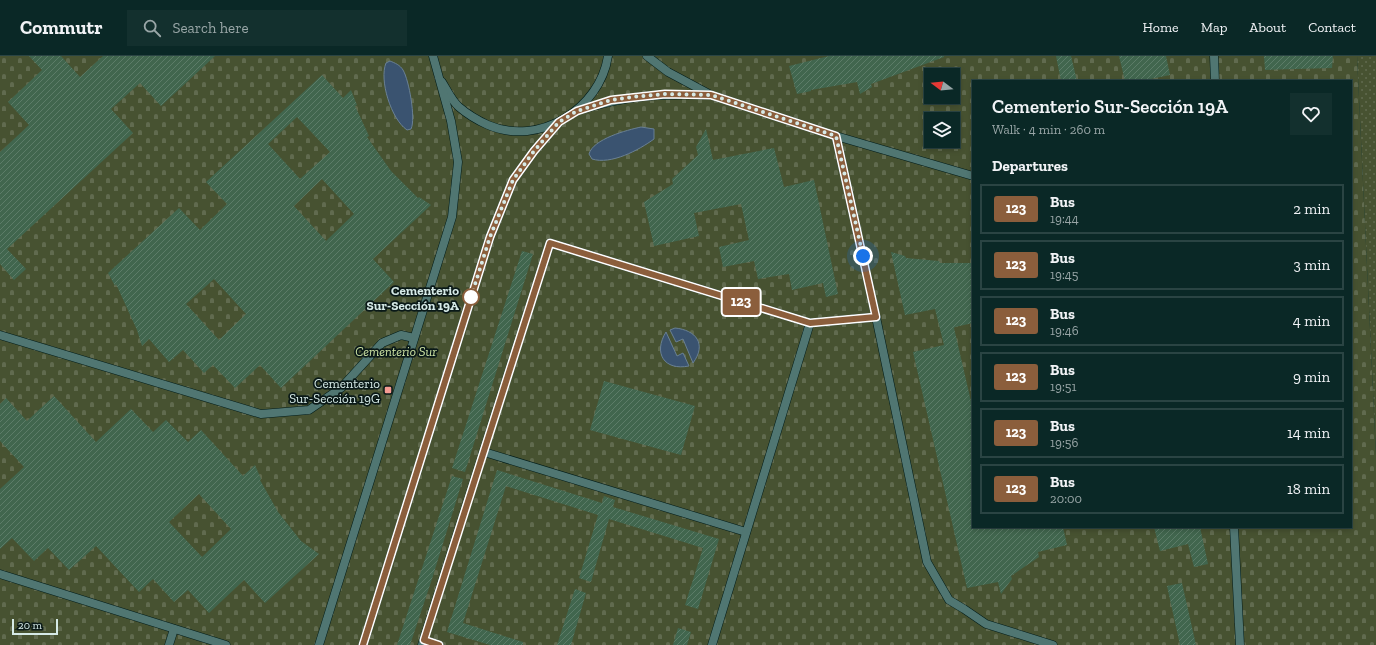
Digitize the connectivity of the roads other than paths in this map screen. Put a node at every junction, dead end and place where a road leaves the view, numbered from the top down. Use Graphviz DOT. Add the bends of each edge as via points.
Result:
graph roads {
  1 [pos="433,56"];
  2 [pos="608,56"];
  3 [pos="647,56"];
  4 [pos="1214,56"];
  5 [pos="438,76"];
  6 [pos="1215,80"];
  7 [pos="711,95"];
  8 [pos="577,111"];
  9 [pos="559,122"];
  10 [pos="836,136"];
  11 [pos="972,176"];
  12 [pos="876,317"];
  13 [pos="810,323"];
  14 [pos="0,335"];
  15 [pos="414,338"];
  16 [pos="484,452"];
  17 [pos="1234,528"];
  18 [pos="746,532"];
  19 [pos="0,574"];
  20 [pos="174,629"];
  21 [pos="423,643"];
  22 [pos="169,645"];
  23 [pos="226,645"];
  24 [pos="319,645"];
  25 [pos="363,645"];
  26 [pos="439,645"];
  27 [pos="712,645"];
  28 [pos="1054,645"];
  29 [pos="1240,645"];
  1 -- 5 [label="lane"];
  2 -- 8 [label="lane" via="606,69 593,93"];
  3 -- 7 [label="lane" via="668,72"];
  4 -- 6 [label="lane"];
  5 -- 9 [label="lane" via="459,107 488,125 512,131 539,129"];
  5 -- 15 [label="lane" via="451,121 458,162 452,217"];
  7 -- 8 [label="lane" via="665,94 632,97 611,100"];
  7 -- 10 [label="lane"];
  8 -- 9 [label="lane"];
  9 -- 25 [label="lane" via="513,180 490,237"];
  10 -- 11 [label="lane"];
  10 -- 12 [label="lane"];
  12 -- 13 [label="lane"];
  12 -- 28 [label="lane" via="927,562 949,600 986,624"];
  13 -- 16 [label="lane" via="550,243"];
  13 -- 18 [label="lane"];
  14 -- 15 [label="lane" via="261,414 309,410 341,388 382,343 401,335"];
  15 -- 24 [label="lane"];
  16 -- 18 [label="lane"];
  16 -- 21 [label="lane"];
  17 -- 29 [label="lane"];
  18 -- 27 [label="lane"];
  19 -- 20 [label="lane"];
  20 -- 22 [label="lane"];
  20 -- 23 [label="lane"];
  21 -- 26 [label="lane"];
}
